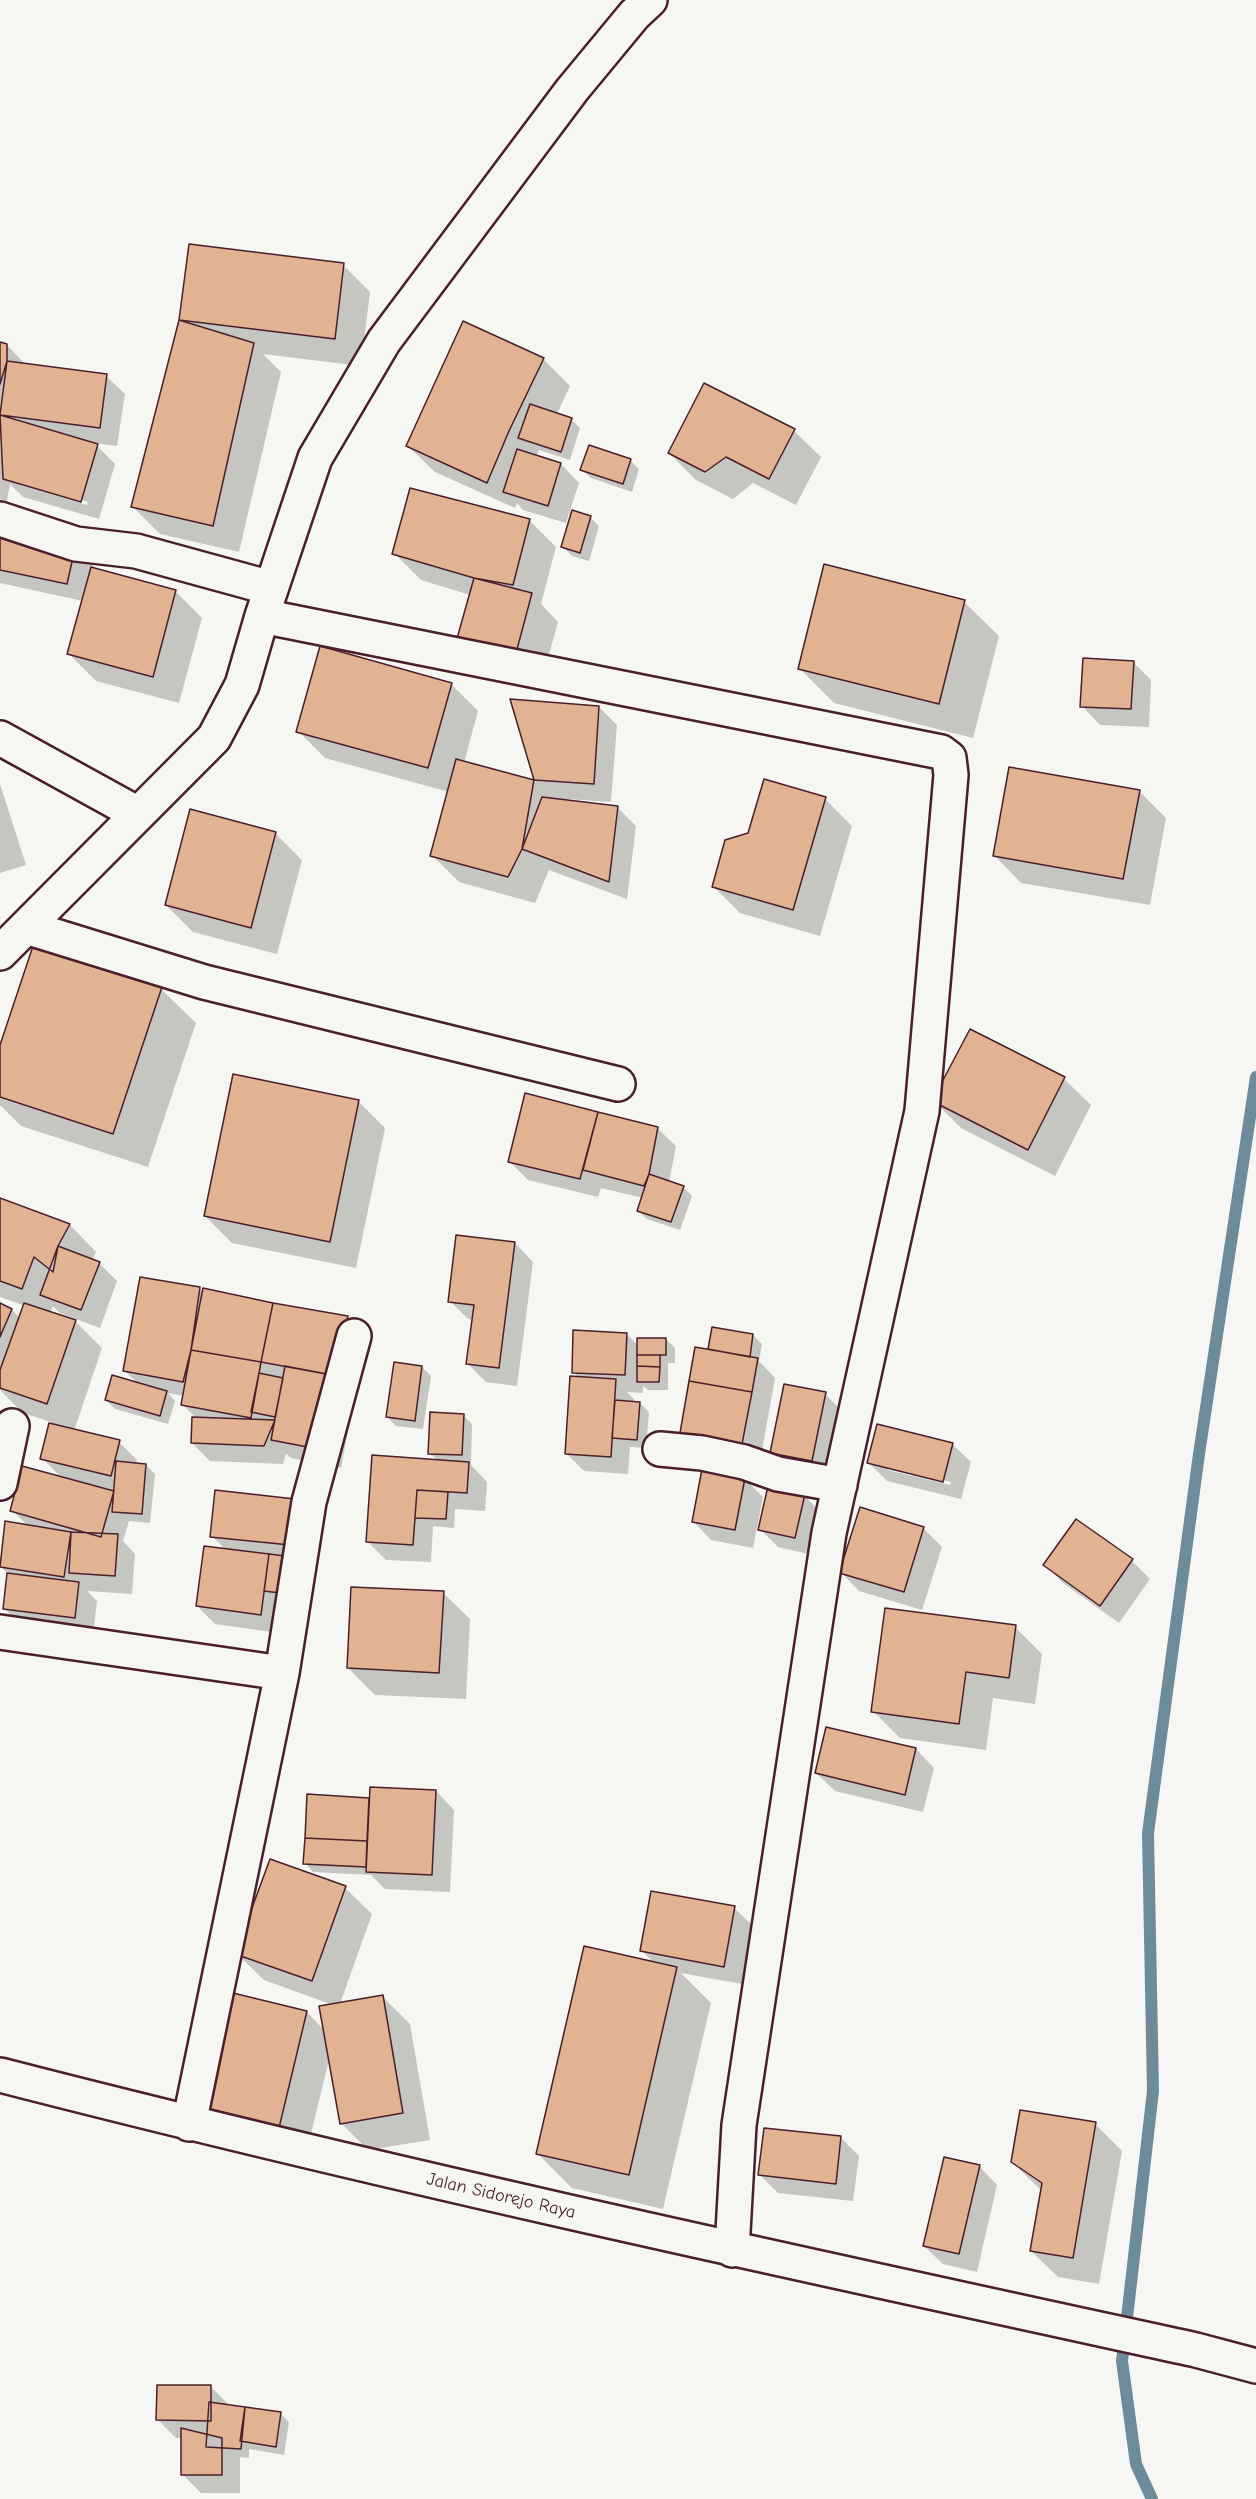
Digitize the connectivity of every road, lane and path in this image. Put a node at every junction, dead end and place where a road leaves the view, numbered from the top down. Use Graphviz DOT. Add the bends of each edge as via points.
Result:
graph roads {
  1 [pos="650,0"];
  2 [pos="0,519"];
  3 [pos="267,602"];
  4 [pos="0,738"];
  5 [pos="138,814"];
  6 [pos="26,927"];
  7 [pos="0,953"];
  8 [pos="618,1084"];
  9 [pos="354,1336"];
  10 [pos="12,1426"];
  11 [pos="660,1449"];
  12 [pos="0,1483"];
  13 [pos="840,1485"];
  14 [pos="0,1632"];
  15 [pos="282,1673"];
  16 [pos="0,2075"];
  17 [pos="189,2124"];
  18 [pos="732,2250"];
  19 [pos="1256,2366"];
  1 -- 3 [label="street" via="572,90 384,341 315,458"];
  2 -- 3 [label="street" via="76,544 136,551"];
  3 -- 5 [label="street" via="242,685 214,738"];
  3 -- 13 [label="street" via="941,752 949,758 951,775 922,1111"];
  4 -- 5 [label="street"];
  5 -- 6 [label="street"];
  6 -- 7 [label="street"];
  6 -- 8 [label="street" via="204,982"];
  9 -- 15 [label="street" via="309,1502"];
  10 -- 12 [label="street"];
  11 -- 13 [label="street" via="702,1453 778,1474"];
  13 -- 18 [label="street" via="829,1533 739,2125"];
  14 -- 15 [label="street"];
  15 -- 17 [label="street"];
  16 -- 17 [label="street, Jalan Sidorejo Raya"];
  17 -- 18 [label="street, Jalan Sidorejo Raya"];
  18 -- 19 [label="street, Jalan Sidorejo Raya"];
}
